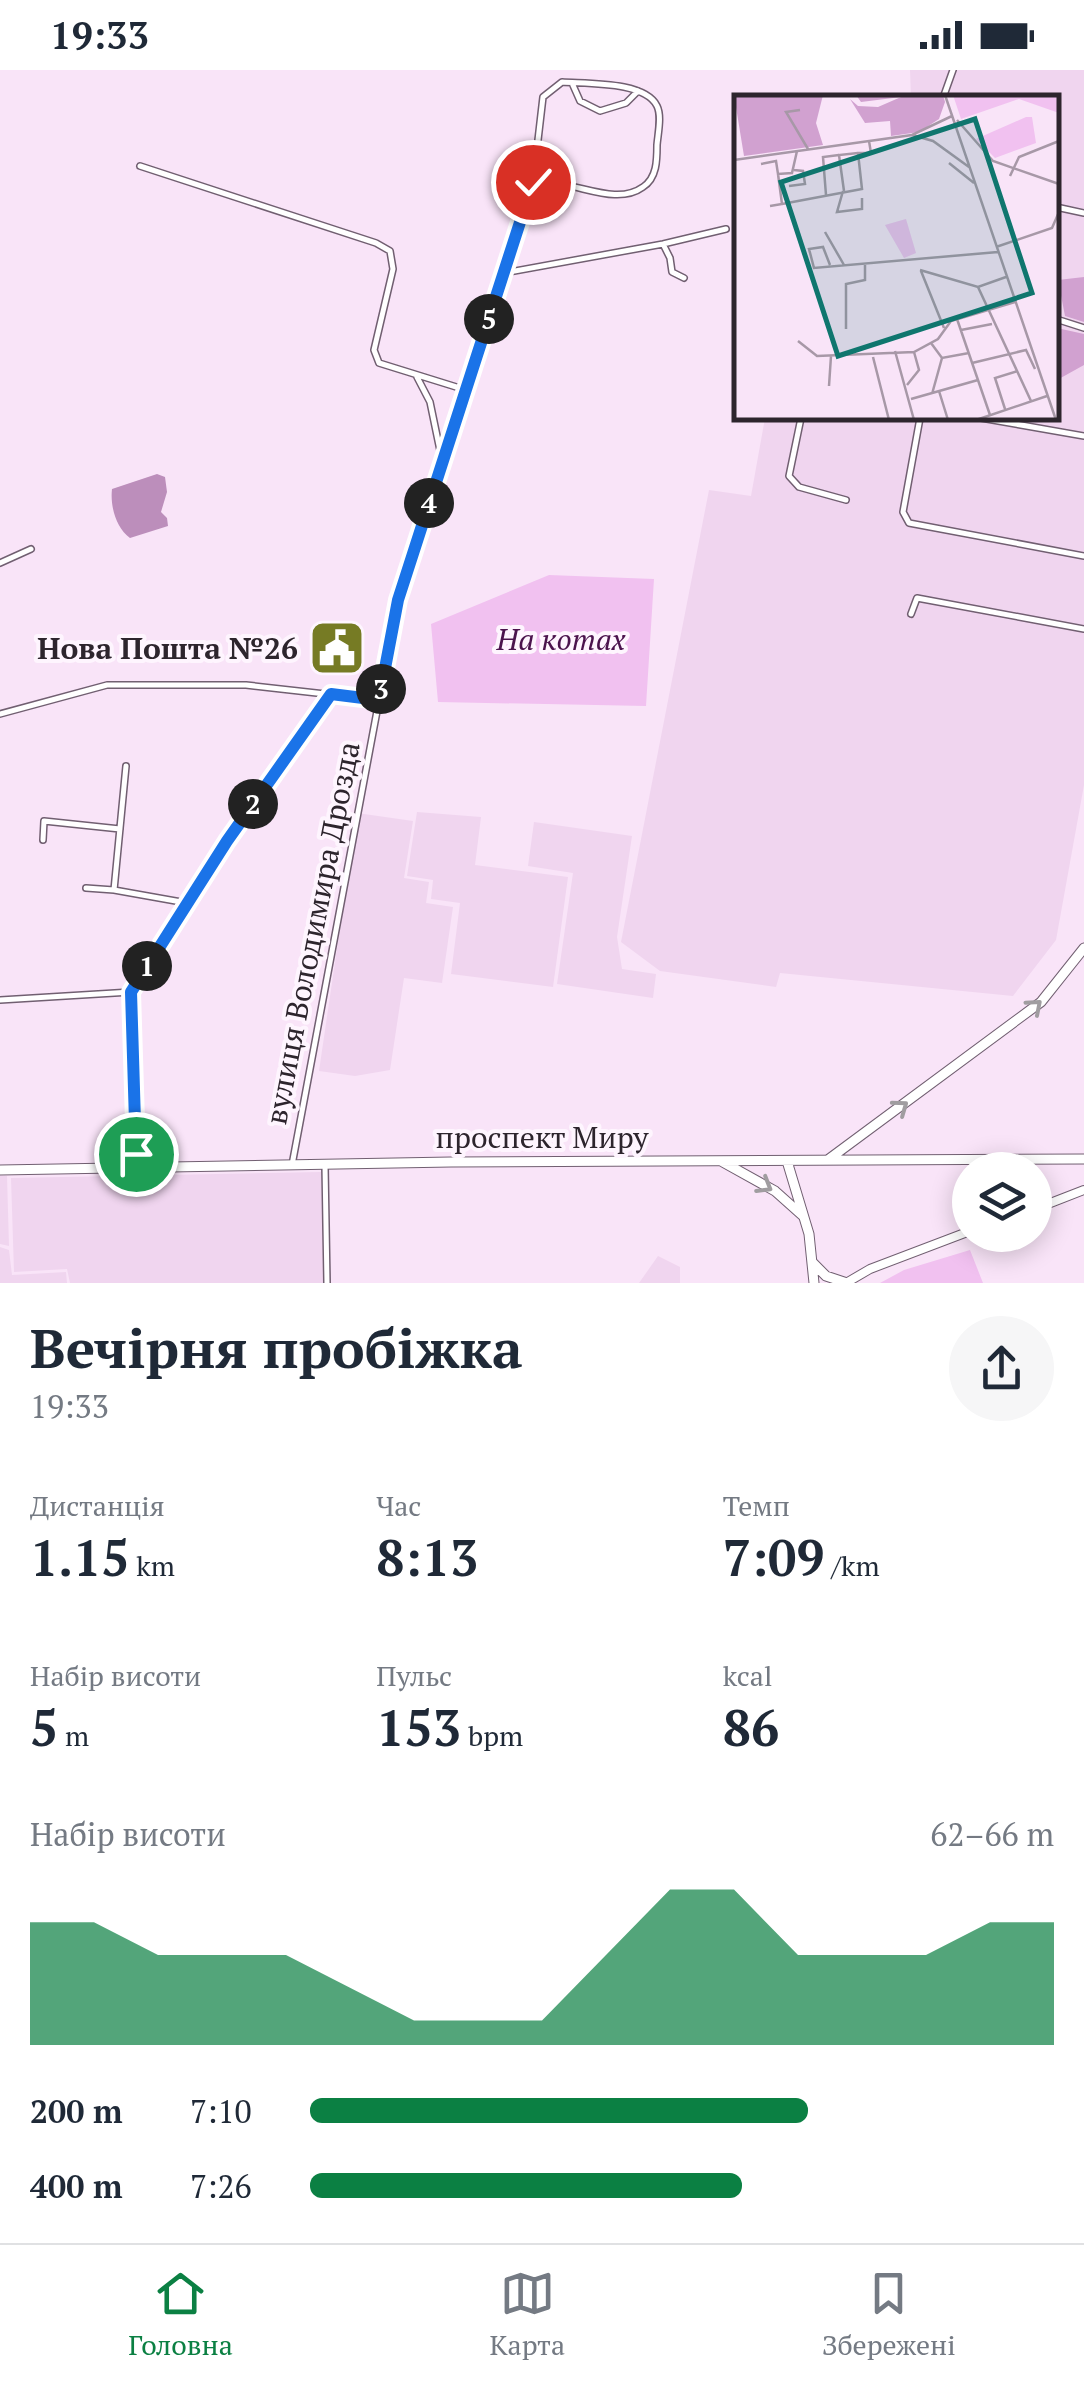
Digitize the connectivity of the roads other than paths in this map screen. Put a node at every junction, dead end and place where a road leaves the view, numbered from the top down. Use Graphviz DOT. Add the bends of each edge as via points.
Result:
graph roads {
  1 [pos="953,70"];
  2 [pos="572,83"];
  3 [pos="638,90"];
  4 [pos="945,95"];
  5 [pos="140,166"];
  6 [pos="534,173"];
  7 [pos="545,184"];
  8 [pos="530,192"];
  9 [pos="1059,208"];
  10 [pos="1084,213"];
  11 [pos="726,228"];
  12 [pos="663,244"];
  13 [pos="504,272"];
  14 [pos="684,278"];
  15 [pos="1059,320"];
  16 [pos="1084,328"];
  17 [pos="418,377"];
  18 [pos="466,390"];
  19 [pos="800,420"];
  20 [pos="920,420"];
  21 [pos="992,420"];
  22 [pos="1084,436"];
  23 [pos="442,462"];
  24 [pos="846,500"];
  25 [pos="30,549"];
  26 [pos="1084,556"];
  27 [pos="0,563"];
  28 [pos="911,614"];
  29 [pos="1084,629"];
  30 [pos="331,694"];
  31 [pos="379,700"];
  32 [pos="0,714"];
  33 [pos="126,766"];
  34 [pos="120,829"];
  35 [pos="43,840"];
  36 [pos="86,888"];
  37 [pos="114,890"];
  38 [pos="186,903"];
  39 [pos="1084,948"];
  40 [pos="131,992"];
  41 [pos="0,1000"];
  42 [pos="1084,1159"];
  43 [pos="720,1161"];
  44 [pos="788,1161"];
  45 [pos="827,1161"];
  46 [pos="325,1164"];
  47 [pos="292,1165"];
  48 [pos="136,1168"];
  49 [pos="0,1170"];
  50 [pos="1084,1190"];
  51 [pos="1052,1202"];
  52 [pos="805,1218"];
  53 [pos="952,1238"];
  54 [pos="812,1261"];
  55 [pos="326,1283"];
  56 [pos="810,1283"];
  57 [pos="846,1283"];
  1 -- 4 [label="street"];
  2 -- 3 [label="street"];
  2 -- 3 [label="street" via="580,101 600,112"];
  2 -- 6 [label="street, вулиця Володимира Дрозда" via="562,82 543,97"];
  3 -- 7 [label="street" via="657,105 659,116 654,174 646,186 630,194"];
  5 -- 17 [label="street" via="390,251 393,269 374,350 378,363"];
  6 -- 7 [label="street"];
  6 -- 8 [label="street, вулиця Володимира Дрозда"];
  7 -- 8 [label="street"];
  8 -- 13 [label="street, вулиця Володимира Дрозда"];
  9 -- 10 [label="street"];
  11 -- 12 [label="street"];
  12 -- 13 [label="street"];
  12 -- 14 [label="street" via="672,272"];
  13 -- 18 [label="street, вулиця Володимира Дрозда"];
  15 -- 16 [label="street"];
  17 -- 18 [label="street"];
  17 -- 23 [label="street"];
  18 -- 23 [label="street, вулиця Володимира Дрозда"];
  19 -- 24 [label="street" via="789,476 799,487"];
  20 -- 26 [label="street" via="902,512 908,523"];
  21 -- 22 [label="street"];
  23 -- 31 [label="street, вулиця Володимира Дрозда" via="398,600"];
  25 -- 27 [label="street"];
  28 -- 29 [label="street" via="917,598"];
  30 -- 31 [label="street"];
  30 -- 32 [label="street" via="246,684 107,685"];
  30 -- 38 [label="street"];
  31 -- 47 [label="street, вулиця Володимира Дрозда"];
  33 -- 34 [label="street"];
  34 -- 35 [label="street" via="44,821"];
  34 -- 37 [label="street"];
  36 -- 37 [label="street"];
  37 -- 38 [label="street"];
  38 -- 40 [label="street"];
  45 -- 39 [label="main road, one-way" via="1041,1002"];
  40 -- 41 [label="street"];
  40 -- 48 [label="street"];
  42 -- 45 [label="main road, проспект Миру"];
  43 -- 44 [label="main road, проспект Миру"];
  43 -- 46 [label="main road, проспект Миру"];
  43 -- 52 [label="main road, one-way" via="775,1191"];
  44 -- 45 [label="main road, проспект Миру"];
  44 -- 52 [label="main road"];
  46 -- 47 [label="main road, проспект Миру"];
  46 -- 55 [label="street"];
  47 -- 48 [label="main road, проспект Миру"];
  48 -- 49 [label="main road, проспект Миру"];
  50 -- 51 [label="main road"];
  52 -- 54 [label="main road"];
  53 -- 57 [label="main road"];
  54 -- 56 [label="main road"];
  54 -- 57 [label="main road"];
}
